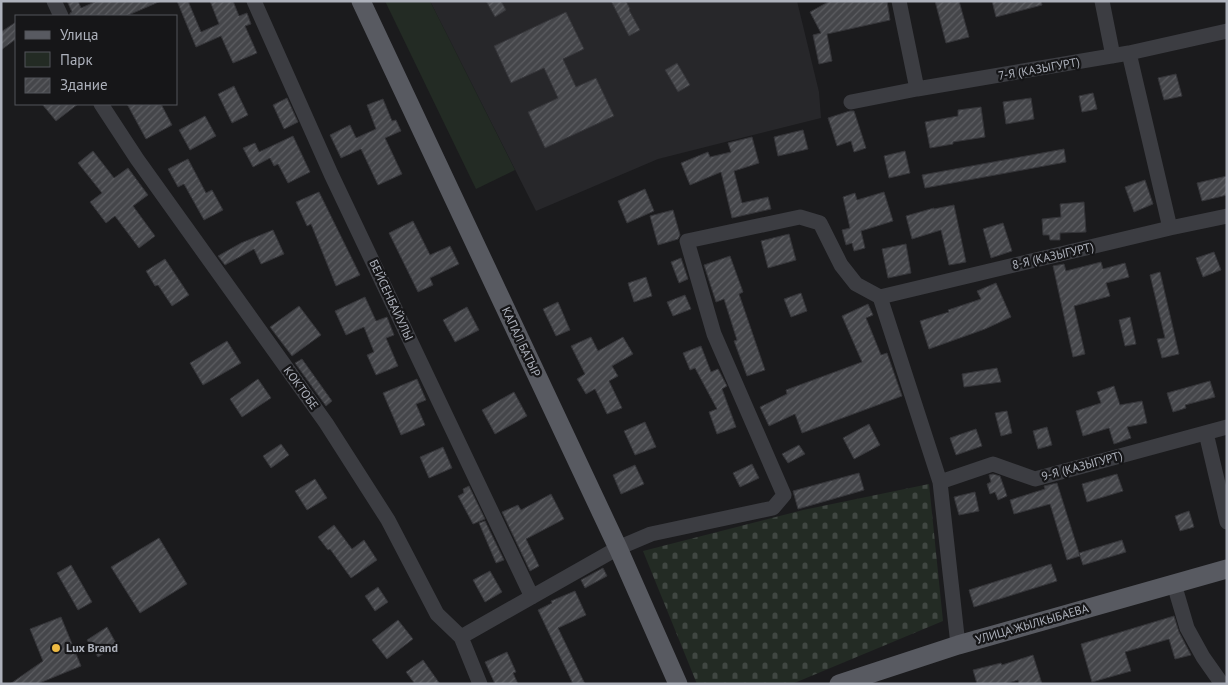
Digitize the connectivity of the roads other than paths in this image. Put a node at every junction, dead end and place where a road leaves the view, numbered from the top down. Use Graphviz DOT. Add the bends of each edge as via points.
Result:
graph roads {
  1 [pos="54,1"];
  2 [pos="254,1"];
  3 [pos="360,1"];
  4 [pos="899,1"];
  5 [pos="1102,1"];
  6 [pos="60,15"];
  7 [pos="1227,31"];
  8 [pos="1129,53"];
  9 [pos="1113,56"];
  10 [pos="917,89"];
  11 [pos="851,102"];
  12 [pos="103,105"];
  13 [pos="1227,216"];
  14 [pos="1170,228"];
  15 [pos="880,297"];
  16 [pos="1227,427"];
  17 [pos="1206,433"];
  18 [pos="940,482"];
  19 [pos="1227,522"];
  20 [pos="618,548"];
  21 [pos="1227,569"];
  22 [pos="1174,584"];
  23 [pos="532,597"];
  24 [pos="461,637"];
  25 [pos="958,645"];
  26 [pos="480,684"];
  27 [pos="678,684"];
  28 [pos="839,684"];
  29 [pos="1222,684"];
  1 -- 6 [label="street"];
  2 -- 23 [label="street, БЕЙСЕНБАЙУЛЫ" via="331,174"];
  3 -- 20 [label="main road, КАПАЛ БАТЫР"];
  4 -- 10 [label="street"];
  5 -- 9 [label="street"];
  7 -- 8 [label="street, 7-Я (КАЗЫГУРТ)"];
  8 -- 9 [label="street, 7-Я (КАЗЫГУРТ)"];
  8 -- 14 [label="street"];
  9 -- 10 [label="street, 7-Я (КАЗЫГУРТ)"];
  10 -- 11 [label="street, 7-Я (КАЗЫГУРТ)"];
  12 -- 24 [label="street, КОКТОБЕ" via="137,159 326,423 388,520 437,614"];
  13 -- 14 [label="street, 8-Я (КАЗЫГУРТ)"];
  14 -- 15 [label="street, 8-Я (КАЗЫГУРТ)"];
  15 -- 18 [label="street"];
  15 -- 20 [label="street" via="856,284 841,265 820,223 814,221 800,217 687,241 714,334 784,495 773,508 651,534"];
  16 -- 17 [label="street, 9-Я (КАЗЫГУРТ)"];
  17 -- 18 [label="street, 9-Я (КАЗЫГУРТ)" via="1035,479 993,464"];
  17 -- 19 [label="street"];
  18 -- 25 [label="street"];
  20 -- 23 [label="street"];
  20 -- 27 [label="main road, КАПАЛ БАТЫР"];
  21 -- 22 [label="main road, УЛИЦА ЖЫЛКЫБАЕВА"];
  22 -- 25 [label="main road, УЛИЦА ЖЫЛКЫБАЕВА"];
  22 -- 29 [label="street" via="1187,628"];
  23 -- 24 [label="street"];
  24 -- 26 [label="street, КОКТОБЕ"];
  25 -- 28 [label="main road, УЛИЦА ЖЫЛКЫБАЕВА"];
}
